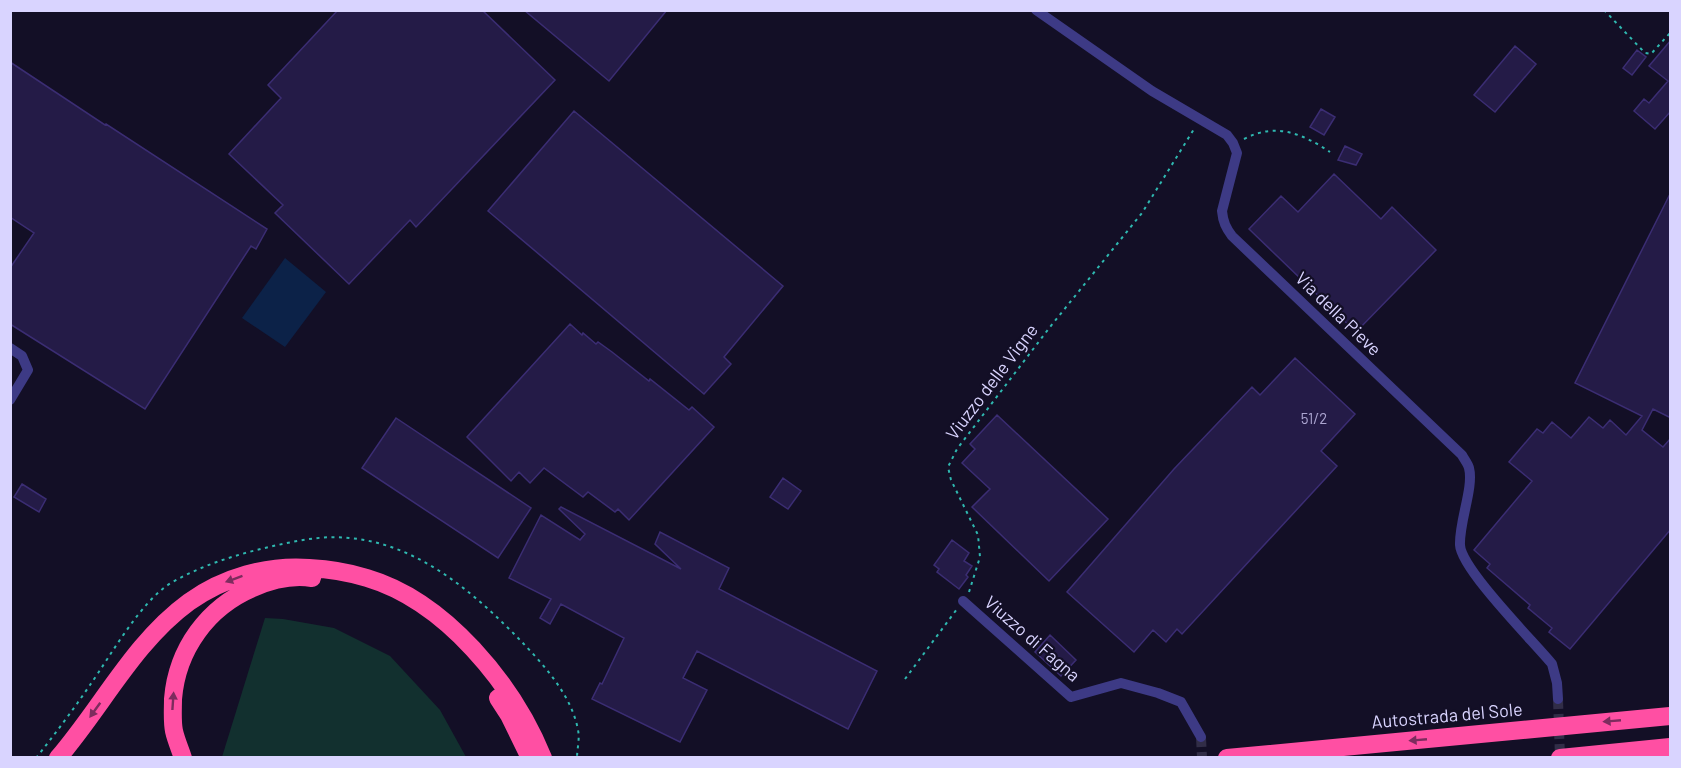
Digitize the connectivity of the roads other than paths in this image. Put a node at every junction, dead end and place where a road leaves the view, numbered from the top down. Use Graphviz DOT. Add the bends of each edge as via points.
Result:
graph roads {
  1 [pos="1036,10"];
  2 [pos="10,348"];
  3 [pos="10,400"];
  4 [pos="963,601"];
  5 [pos="1558,699"];
  6 [pos="1671,716"];
  7 [pos="1201,737"];
  8 [pos="1671,747"];
  9 [pos="58,758"];
  10 [pos="183,758"];
  11 [pos="530,758"];
  12 [pos="543,758"];
  13 [pos="1227,758"];
  14 [pos="1560,758"];
  1 -- 5 [label="street, Via della Pieve" via="1152,91 1227,135 1237,153 1222,220 1249,253 1462,455 1469,468 1469,484 1460,548 1472,571 1552,664"];
  2 -- 3 [label="street" via="22,356 28,370"];
  4 -- 7 [label="street, Viuzzo di Fagna" via="1071,697 1121,683 1158,693 1181,702"];
  6 -- 13 [label="highway, Autostrada del Sole, one-way"];
  8 -- 14 [label="highway"];
  12 -- 9 [label="highway, one-way" via="523,713 506,688 468,644 419,603 368,578 286,566 213,587 173,614 143,645"];
  10 -- 11 [label="highway, one-way" via="174,730 174,688 181,659 194,635 213,613 240,593 270,581 305,577 338,581 378,594 435,630 494,691"];
}
